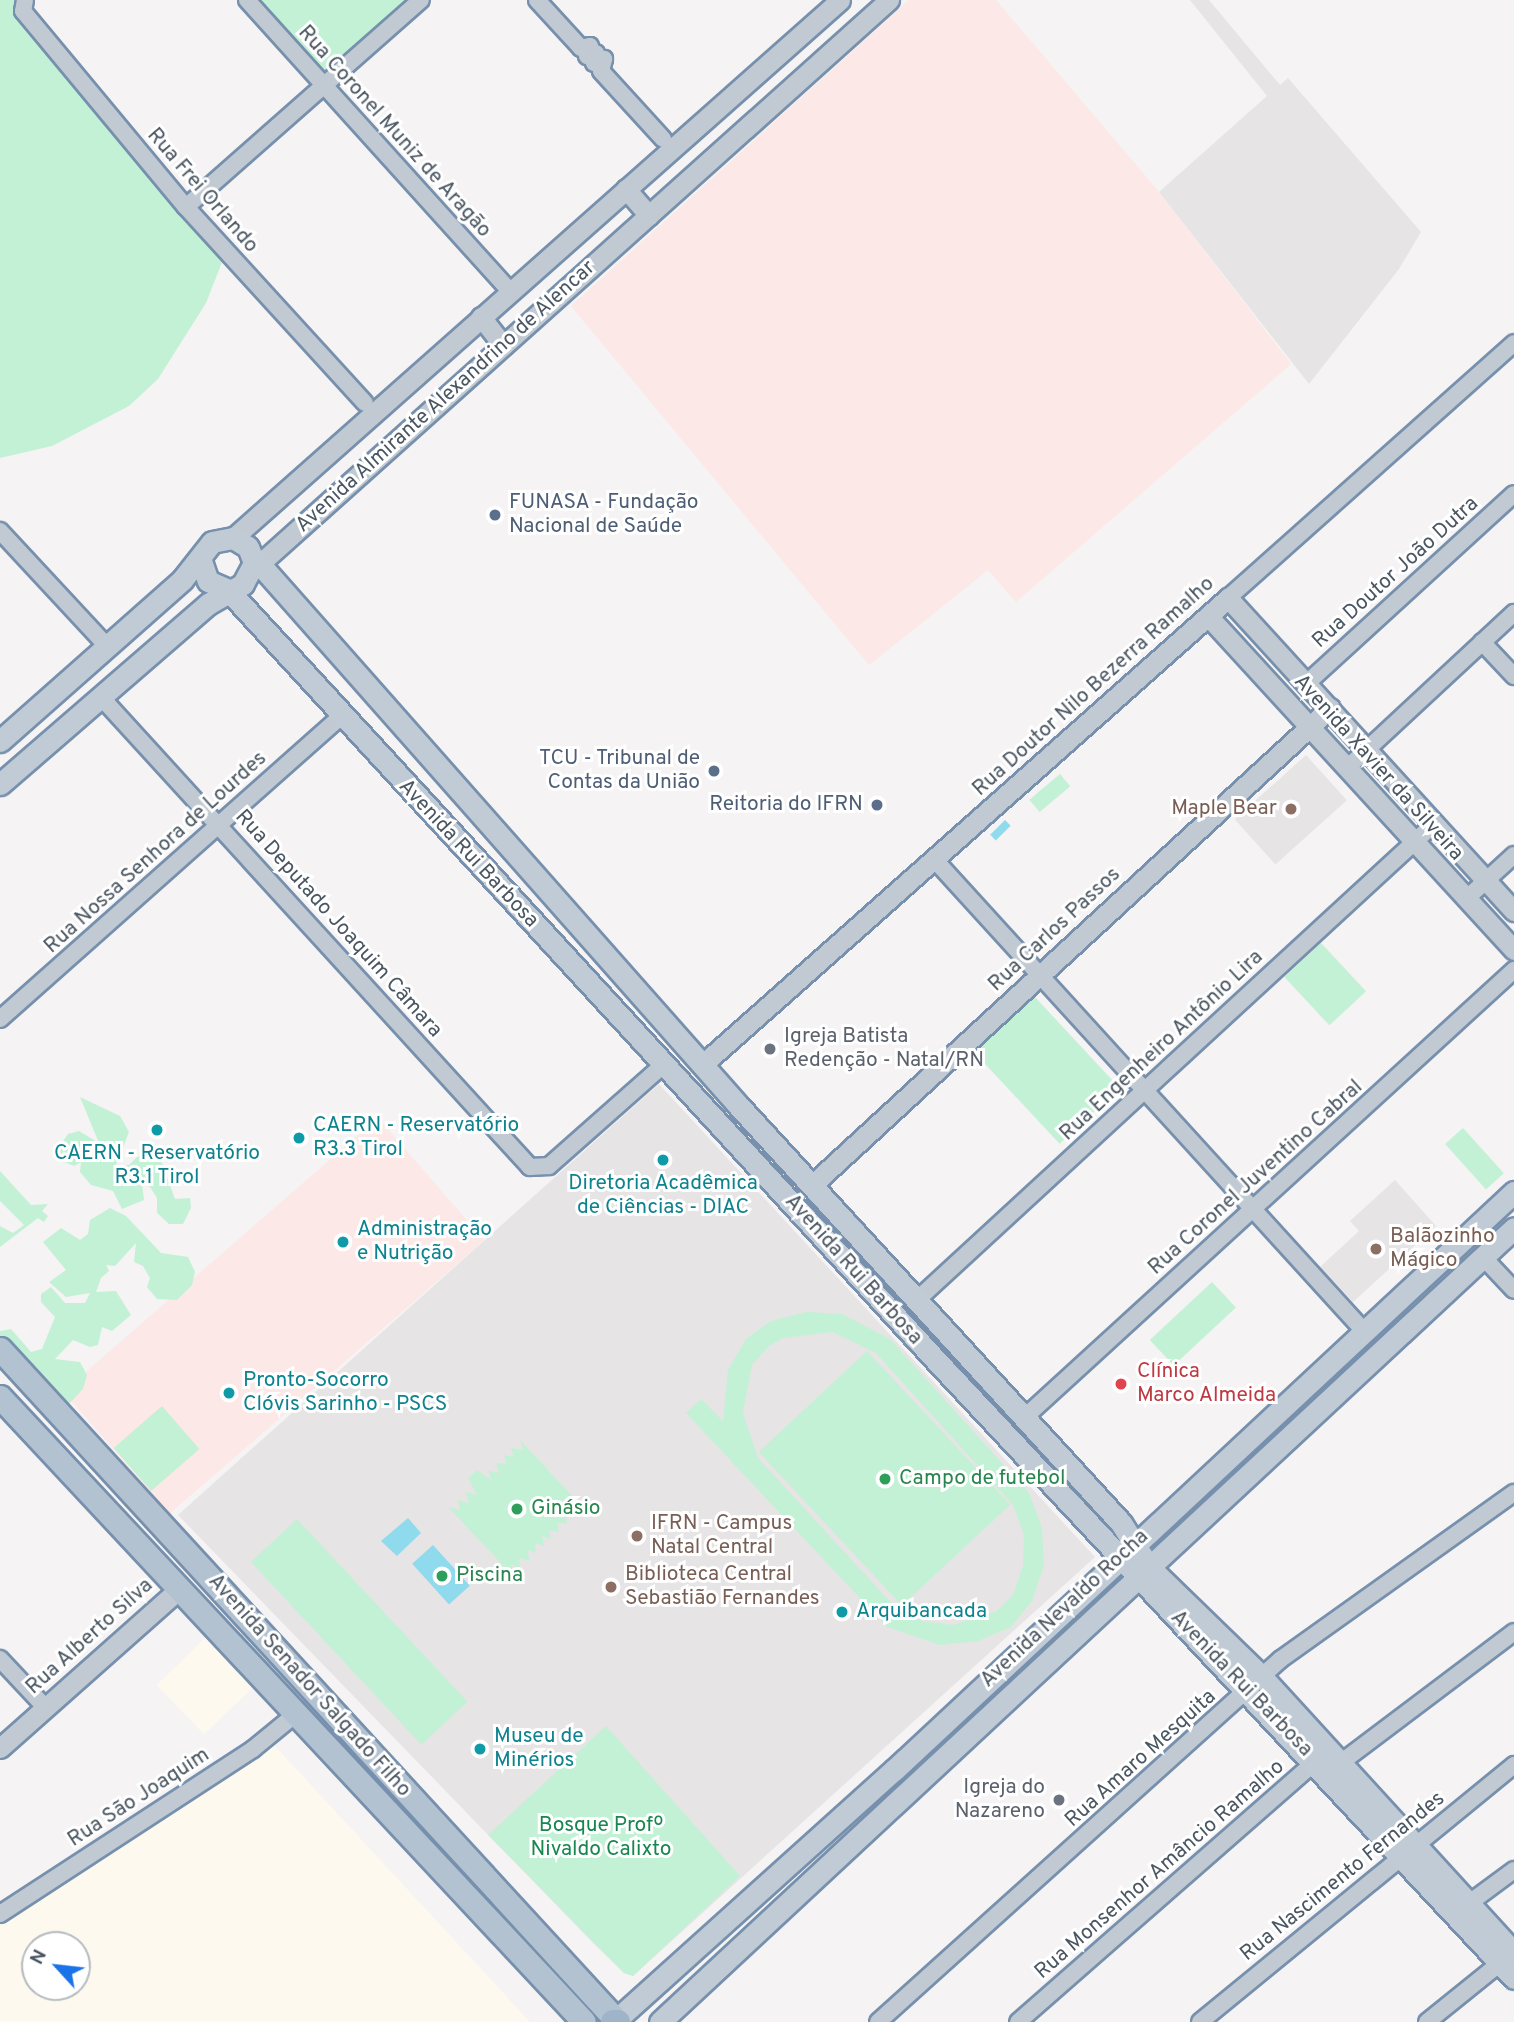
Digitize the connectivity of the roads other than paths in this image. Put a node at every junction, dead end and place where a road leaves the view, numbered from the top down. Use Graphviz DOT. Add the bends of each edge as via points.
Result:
graph roads {
  1 [pos="25,0"];
  2 [pos="247,0"];
  3 [pos="421,0"];
  4 [pos="537,0"];
  5 [pos="840,0"];
  6 [pos="889,0"];
  7 [pos="777,54"];
  8 [pos="799,80"];
  9 [pos="322,87"];
  10 [pos="663,139"];
  11 [pos="626,188"];
  12 [pos="186,207"];
  13 [pos="649,215"];
  14 [pos="510,291"];
  15 [pos="481,317"];
  16 [pos="1514,343"];
  17 [pos="503,345"];
  18 [pos="365,403"];
  19 [pos="1514,494"];
  20 [pos="0,531"];
  21 [pos="233,538"];
  22 [pos="201,561"];
  23 [pos="254,563"];
  24 [pos="182,580"];
  25 [pos="228,590"];
  26 [pos="1228,598"];
  27 [pos="203,608"];
  28 [pos="246,611"];
  29 [pos="1514,613"];
  30 [pos="1208,616"];
  31 [pos="1482,642"];
  32 [pos="107,646"];
  33 [pos="1514,676"];
  34 [pos="1307,683"];
  35 [pos="100,696"];
  36 [pos="1330,708"];
  37 [pos="340,717"];
  38 [pos="1310,727"];
  39 [pos="0,741"];
  40 [pos="1367,749"];
  41 [pos="1347,768"];
  42 [pos="0,784"];
  43 [pos="218,824"];
  44 [pos="1434,824"];
  45 [pos="1414,843"];
  46 [pos="1514,855"];
  47 [pos="934,859"];
  48 [pos="1486,880"];
  49 [pos="1466,899"];
  50 [pos="1514,911"];
  51 [pos="1514,950"];
  52 [pos="1514,970"];
  53 [pos="1040,975"];
  54 [pos="0,1019"];
  55 [pos="703,1064"];
  56 [pos="663,1066"];
  57 [pos="1145,1090"];
  58 [pos="737,1104"];
  59 [pos="712,1118"];
  60 [pos="811,1185"];
  61 [pos="1514,1192"];
  62 [pos="1253,1209"];
  63 [pos="1514,1228"];
  64 [pos="1483,1257"];
  65 [pos="1514,1290"];
  66 [pos="919,1298"];
  67 [pos="936,1317"];
  68 [pos="1363,1330"];
  69 [pos="910,1331"];
  70 [pos="957,1341"];
  71 [pos="0,1349"];
  72 [pos="933,1357"];
  73 [pos="0,1396"];
  74 [pos="1025,1417"];
  75 [pos="1514,1493"];
  76 [pos="1136,1541"];
  77 [pos="1119,1557"];
  78 [pos="1144,1573"];
  79 [pos="179,1589"];
  80 [pos="1514,1632"];
  81 [pos="0,1660"];
  82 [pos="1254,1684"];
  83 [pos="46,1707"];
  84 [pos="297,1713"];
  85 [pos="0,1748"];
  86 [pos="1328,1762"];
  87 [pos="1514,1765"];
  88 [pos="418,1808"];
  89 [pos="399,1826"];
  90 [pos="1408,1850"];
  91 [pos="1514,1870"];
  92 [pos="1468,1904"];
  93 [pos="0,1914"];
  94 [pos="1509,1965"];
  95 [pos="616,2021"];
  96 [pos="584,2022"];
  97 [pos="660,2022"];
  98 [pos="878,2022"];
  99 [pos="1018,2022"];
  100 [pos="1199,2022"];
  101 [pos="1427,2022"];
  1 -- 12 [label="street, Rua Frei Orlando" via="23,10"];
  2 -- 9 [label="street, Rua Coronel Muniz de Aragão"];
  3 -- 9 [label="street"];
  4 -- 10 [label="street" via="581,48 590,46 587,55 596,54 594,63 604,59 601,71"];
  5 -- 7 [label="street, Avenida Almirante Alexandrino de Alencar"];
  6 -- 8 [label="street, Avenida Almirante Alexandrino de Alencar"];
  7 -- 8 [label="street"];
  7 -- 11 [label="street, Avenida Almirante Alexandrino de Alencar"];
  8 -- 13 [label="street, Avenida Almirante Alexandrino de Alencar"];
  9 -- 12 [label="street"];
  9 -- 14 [label="street, Rua Coronel Muniz de Aragão"];
  11 -- 13 [label="street"];
  11 -- 14 [label="street, Avenida Almirante Alexandrino de Alencar"];
  12 -- 18 [label="street, Rua Frei Orlando"];
  13 -- 17 [label="street, Avenida Almirante Alexandrino de Alencar"];
  14 -- 15 [label="street, Avenida Almirante Alexandrino de Alencar"];
  15 -- 17 [label="street"];
  15 -- 21 [label="street, Avenida Almirante Alexandrino de Alencar"];
  16 -- 26 [label="street, Rua Doutor Nilo Bezerra Ramalho"];
  17 -- 23 [label="street, Avenida Almirante Alexandrino de Alencar" via="265,559"];
  19 -- 34 [label="street, Rua Doutor João Dutra"];
  20 -- 32 [label="street"];
  21 -- 22 [label="main road, Avenida Almirante Alexandrino de Alencar" via="212,542"];
  21 -- 23 [label="main road, Avenida Rui Barbosa" via="248,547"];
  22 -- 24 [label="main road, Avenida Almirante Alexandrino de Alencar"];
  22 -- 25 [label="main road, Avenida Rui Barbosa" via="208,582"];
  23 -- 25 [label="main road, Avenida Almirante Alexandrino de Alencar" via="249,578"];
  23 -- 55 [label="main road, Avenida Rui Barbosa"];
  24 -- 27 [label="main road" via="195,579 205,586"];
  24 -- 32 [label="main road, Avenida Almirante Alexandrino de Alencar"];
  25 -- 27 [label="main road, Avenida Almirante Alexandrino de Alencar"];
  25 -- 28 [label="main road, Avenida Rui Barbosa"];
  26 -- 30 [label="street, Rua Doutor Nilo Bezerra Ramalho"];
  26 -- 34 [label="street, Avenida Xavier da Silveira"];
  27 -- 28 [label="main road" via="228,604"];
  27 -- 35 [label="main road, Avenida Almirante Alexandrino de Alencar"];
  28 -- 37 [label="main road, Avenida Rui Barbosa"];
  29 -- 31 [label="street"];
  30 -- 38 [label="street, Avenida Xavier da Silveira"];
  30 -- 47 [label="street, Rua Doutor Nilo Bezerra Ramalho"];
  31 -- 33 [label="street"];
  31 -- 40 [label="street"];
  32 -- 39 [label="main road, Avenida Almirante Alexandrino de Alencar"];
  34 -- 36 [label="street, Avenida Xavier da Silveira"];
  35 -- 42 [label="main road, Avenida Almirante Alexandrino de Alencar"];
  35 -- 43 [label="street, Rua Deputado Joaquim Câmara"];
  36 -- 38 [label="street, Rua Carlos Passos"];
  36 -- 40 [label="street, Avenida Xavier da Silveira"];
  37 -- 43 [label="street, Rua Nossa Senhora de Lourdes"];
  37 -- 56 [label="main road, Avenida Rui Barbosa"];
  38 -- 41 [label="street, Avenida Xavier da Silveira"];
  38 -- 53 [label="street, Rua Carlos Passos"];
  40 -- 41 [label="street"];
  40 -- 44 [label="street, Avenida Xavier da Silveira"];
  41 -- 45 [label="street, Avenida Xavier da Silveira"];
  43 -- 54 [label="street, Rua Nossa Senhora de Lourdes"];
  43 -- 56 [label="street, Rua Deputado Joaquim Câmara" via="530,1167 549,1166"];
  44 -- 45 [label="street, Rua Engenheiro Antônio Lira"];
  44 -- 48 [label="street, Avenida Xavier da Silveira"];
  45 -- 49 [label="street, Avenida Xavier da Silveira"];
  45 -- 57 [label="street, Rua Engenheiro Antônio Lira"];
  46 -- 48 [label="street"];
  47 -- 53 [label="street"];
  47 -- 55 [label="street, Rua Doutor Nilo Bezerra Ramalho"];
  48 -- 49 [label="street"];
  48 -- 50 [label="street, Avenida Xavier da Silveira"];
  49 -- 51 [label="street, Avenida Xavier da Silveira"];
  52 -- 62 [label="street, Rua Coronel Juventino Cabral"];
  53 -- 57 [label="street"];
  53 -- 60 [label="street, Rua Carlos Passos"];
  55 -- 58 [label="main road, Avenida Rui Barbosa"];
  56 -- 59 [label="main road, Avenida Rui Barbosa"];
  57 -- 62 [label="street"];
  57 -- 66 [label="street, Rua Engenheiro Antônio Lira"];
  58 -- 59 [label="main road"];
  58 -- 60 [label="main road, Avenida Rui Barbosa"];
  59 -- 69 [label="main road, Avenida Rui Barbosa"];
  60 -- 66 [label="main road, Avenida Rui Barbosa"];
  61 -- 68 [label="main road, Avenida Nevaldo Rocha"];
  62 -- 68 [label="street"];
  62 -- 74 [label="street, Rua Coronel Juventino Cabral"];
  63 -- 64 [label="main road, Avenida Nevaldo Rocha"];
  64 -- 65 [label="street"];
  64 -- 78 [label="main road, Avenida Nevaldo Rocha"];
  66 -- 67 [label="main road, Avenida Rui Barbosa"];
  67 -- 69 [label="main road" via="923,1328"];
  67 -- 70 [label="main road, Avenida Rui Barbosa"];
  68 -- 76 [label="main road, Avenida Nevaldo Rocha"];
  69 -- 72 [label="main road, Avenida Rui Barbosa"];
  70 -- 72 [label="main road"];
  70 -- 74 [label="main road, Avenida Rui Barbosa"];
  71 -- 88 [label="main road, Avenida Senador Salgado Filho"];
  72 -- 77 [label="main road, Avenida Rui Barbosa"];
  73 -- 79 [label="main road, Avenida Senador Salgado Filho"];
  74 -- 76 [label="main road, Avenida Rui Barbosa"];
  75 -- 82 [label="street, Rua Amaro Mesquita" via="1323,1626"];
  76 -- 77 [label="main road, Avenida Nevaldo Rocha"];
  76 -- 78 [label="main road, Avenida Rui Barbosa"];
  77 -- 78 [label="main road, Avenida Rui Barbosa"];
  77 -- 95 [label="main road, Avenida Nevaldo Rocha" via="894,1770"];
  78 -- 82 [label="main road, Avenida Rui Barbosa"];
  78 -- 97 [label="main road, Avenida Nevaldo Rocha"];
  79 -- 83 [label="street, Rua Alberto Silva"];
  79 -- 84 [label="main road, Avenida Senador Salgado Filho"];
  80 -- 86 [label="street, Rua Monsenhor Amâncio Ramalho"];
  81 -- 83 [label="street"];
  82 -- 86 [label="main road, Avenida Rui Barbosa"];
  82 -- 98 [label="street, Rua Amaro Mesquita"];
  83 -- 85 [label="street, Rua Alberto Silva"];
  84 -- 89 [label="main road, Avenida Senador Salgado Filho"];
  84 -- 93 [label="street, Rua São Joaquim" via="253,1749"];
  86 -- 90 [label="main road, Avenida Rui Barbosa"];
  86 -- 99 [label="street, Rua Monsenhor Amâncio Ramalho"];
  87 -- 90 [label="street, Rua Nascimento Fernandes"];
  88 -- 89 [label="main road" via="418,1823 412,1828"];
  88 -- 95 [label="main road, Avenida Senador Salgado Filho"];
  89 -- 96 [label="main road, Avenida Senador Salgado Filho"];
  90 -- 92 [label="main road, Avenida Rui Barbosa"];
  90 -- 94 [label="main road, Avenida Rui Barbosa"];
  90 -- 100 [label="street, Rua Nascimento Fernandes"];
  91 -- 92 [label="street"];
  92 -- 94 [label="main road, Avenida Rui Barbosa"];
  94 -- 101 [label="street"];
}
